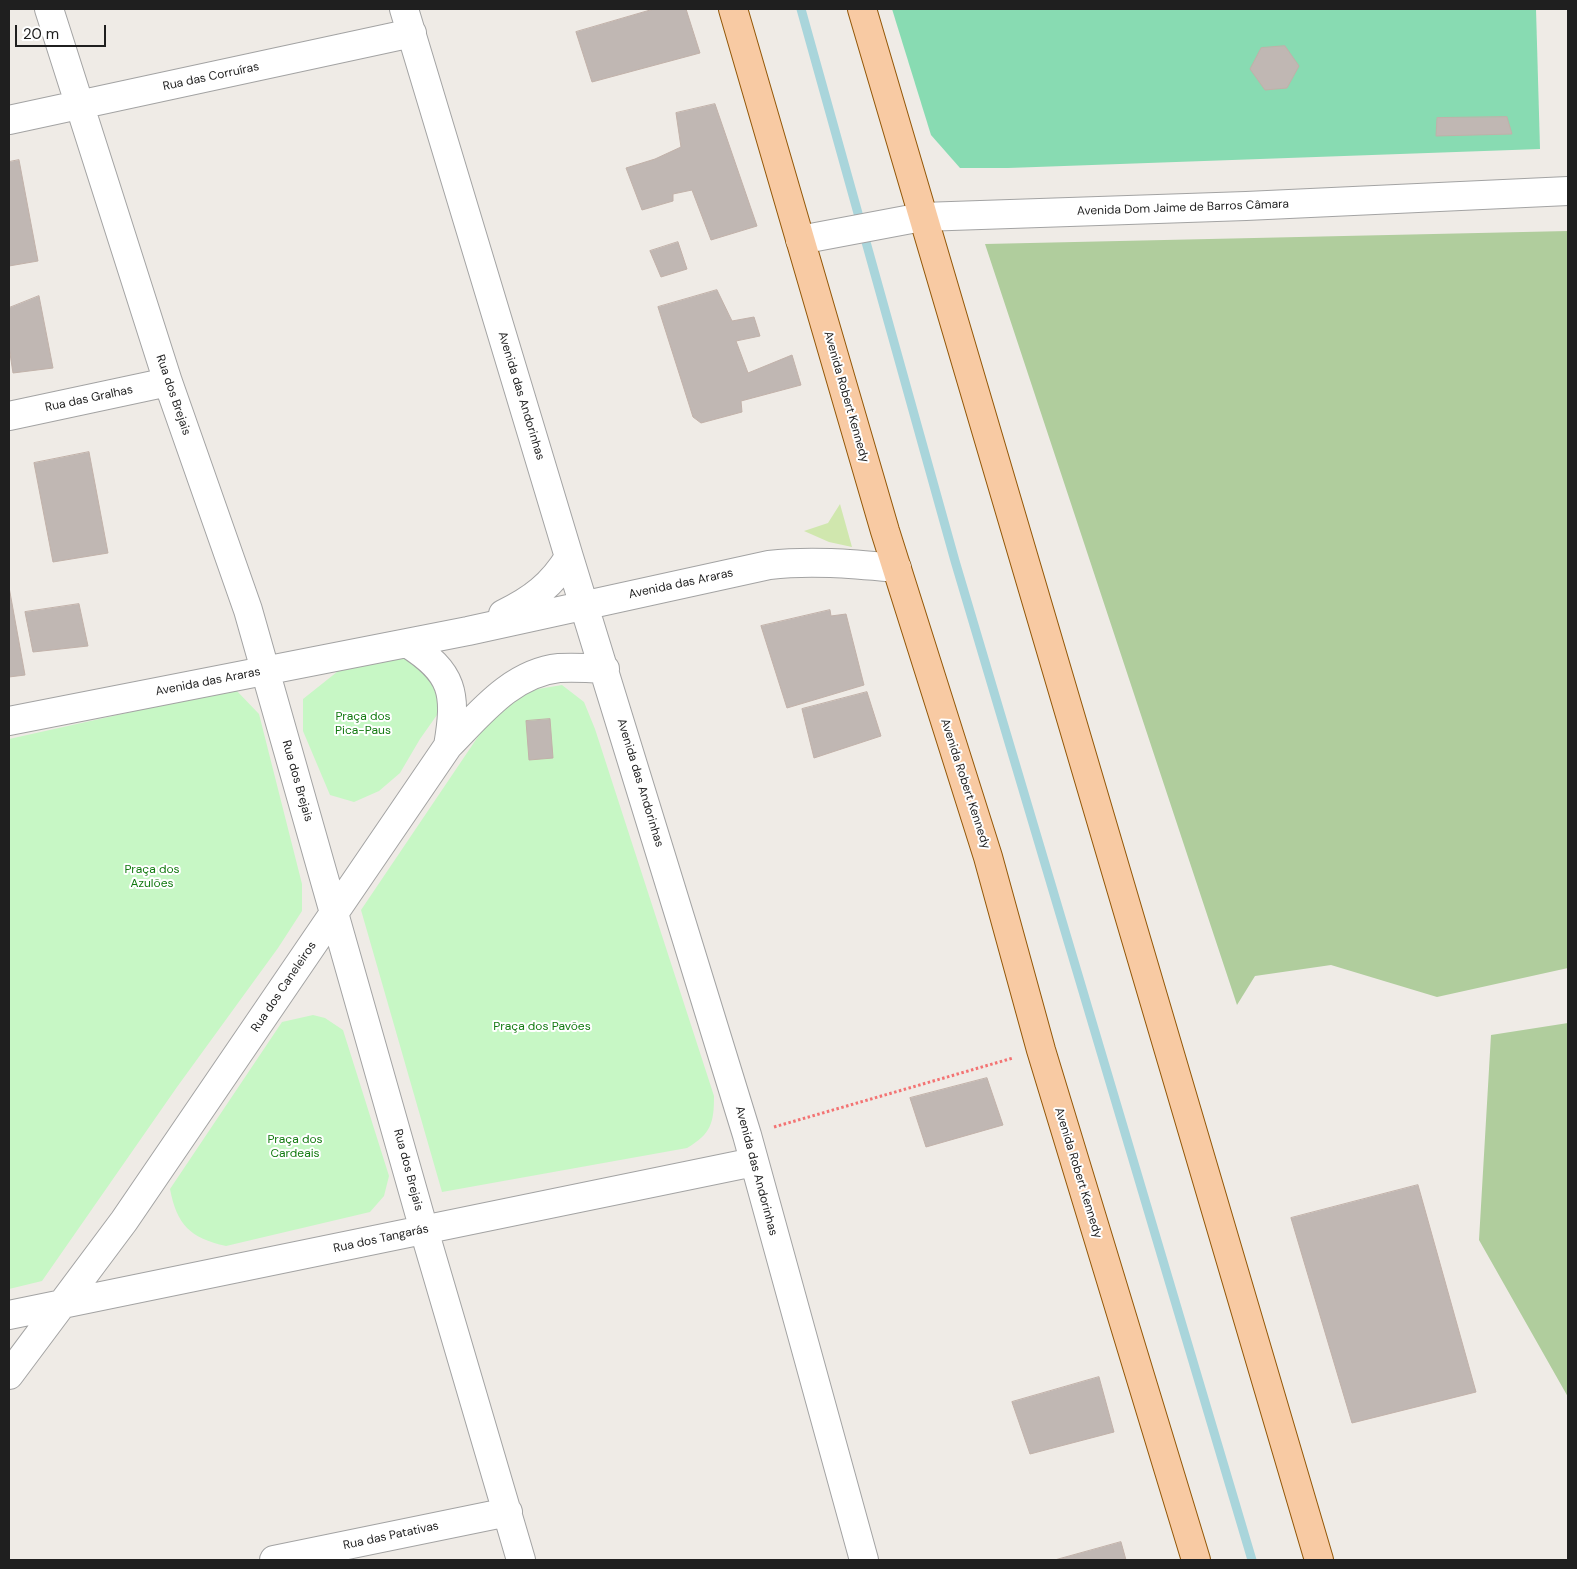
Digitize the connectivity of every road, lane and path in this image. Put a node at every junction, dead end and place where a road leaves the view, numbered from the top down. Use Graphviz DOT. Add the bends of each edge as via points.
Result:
graph roads {
  1 [pos="49,9"];
  2 [pos="733,9"];
  3 [pos="862,9"];
  4 [pos="408,21"];
  5 [pos="79,106"];
  6 [pos="9,120"];
  7 [pos="1568,191"];
  8 [pos="922,218"];
  9 [pos="800,240"];
  10 [pos="168,382"];
  11 [pos="9,416"];
  12 [pos="569,557"];
  13 [pos="896,568"];
  14 [pos="584,605"];
  15 [pos="468,631"];
  16 [pos="407,643"];
  17 [pos="605,669"];
  18 [pos="266,670"];
  19 [pos="9,721"];
  20 [pos="448,746"];
  21 [pos="334,912"];
  22 [pos="1040,1050"];
  23 [pos="748,1135"];
  24 [pos="754,1162"];
  25 [pos="424,1230"];
  26 [pos="61,1305"];
  27 [pos="9,1315"];
  28 [pos="9,1375"];
  29 [pos="508,1512"];
  30 [pos="274,1560"];
  31 [pos="521,1560"];
  32 [pos="864,1560"];
  33 [pos="1196,1560"];
  34 [pos="1319,1560"];
  1 -- 5 [label="street, Rua dos Brejais"];
  2 -- 9 [label="main road, Avenida Robert Kennedy"];
  3 -- 8 [label="main road"];
  4 -- 5 [label="street, Rua das Corruíras"];
  4 -- 12 [label="street, Avenida das Andorinhas"];
  5 -- 6 [label="street, Rua das Corruíras"];
  5 -- 10 [label="street, Rua dos Brejais"];
  7 -- 8 [label="street, Avenida Dom Jaime de Barros Câmara"];
  8 -- 9 [label="street, Avenida Dom Jaime de Barros Câmara"];
  8 -- 34 [label="main road"];
  9 -- 13 [label="main road, Avenida Robert Kennedy"];
  10 -- 11 [label="street, Rua das Gralhas"];
  10 -- 18 [label="street, Rua dos Brejais"];
  12 -- 14 [label="street, Avenida das Andorinhas"];
  12 -- 15 [label="street, Avenida das Araras" via="552,582 534,597"];
  13 -- 14 [label="street, Avenida das Araras" via="800,561"];
  13 -- 22 [label="main road, Avenida Robert Kennedy" via="988,856"];
  14 -- 15 [label="street, Avenida das Araras"];
  14 -- 17 [label="street, Avenida das Andorinhas"];
  15 -- 16 [label="street, Avenida das Araras"];
  16 -- 18 [label="street, Avenida das Araras"];
  16 -- 20 [label="street" via="430,658 450,687 452,711"];
  17 -- 20 [label="street, Rua dos Caneleiros" via="557,668 528,676 508,688"];
  17 -- 23 [label="street, Avenida das Andorinhas"];
  18 -- 19 [label="street, Avenida das Araras"];
  18 -- 21 [label="street, Rua dos Brejais"];
  20 -- 21 [label="street, Rua dos Caneleiros"];
  21 -- 25 [label="street, Rua dos Brejais"];
  21 -- 26 [label="street, Rua dos Caneleiros" via="124,1221"];
  22 -- 23 [label="path"];
  22 -- 33 [label="main road, Avenida Robert Kennedy"];
  23 -- 24 [label="street, Avenida das Andorinhas"];
  24 -- 25 [label="street, Rua dos Tangarás"];
  24 -- 32 [label="street, Avenida das Andorinhas"];
  25 -- 26 [label="street, Rua dos Tangarás"];
  25 -- 29 [label="street, Rua dos Brejais"];
  26 -- 27 [label="street, Rua dos Tangarás"];
  26 -- 28 [label="street, Rua dos Caneleiros"];
  29 -- 30 [label="street, Rua das Patativas"];
  29 -- 31 [label="street, Rua dos Brejais"];
}
